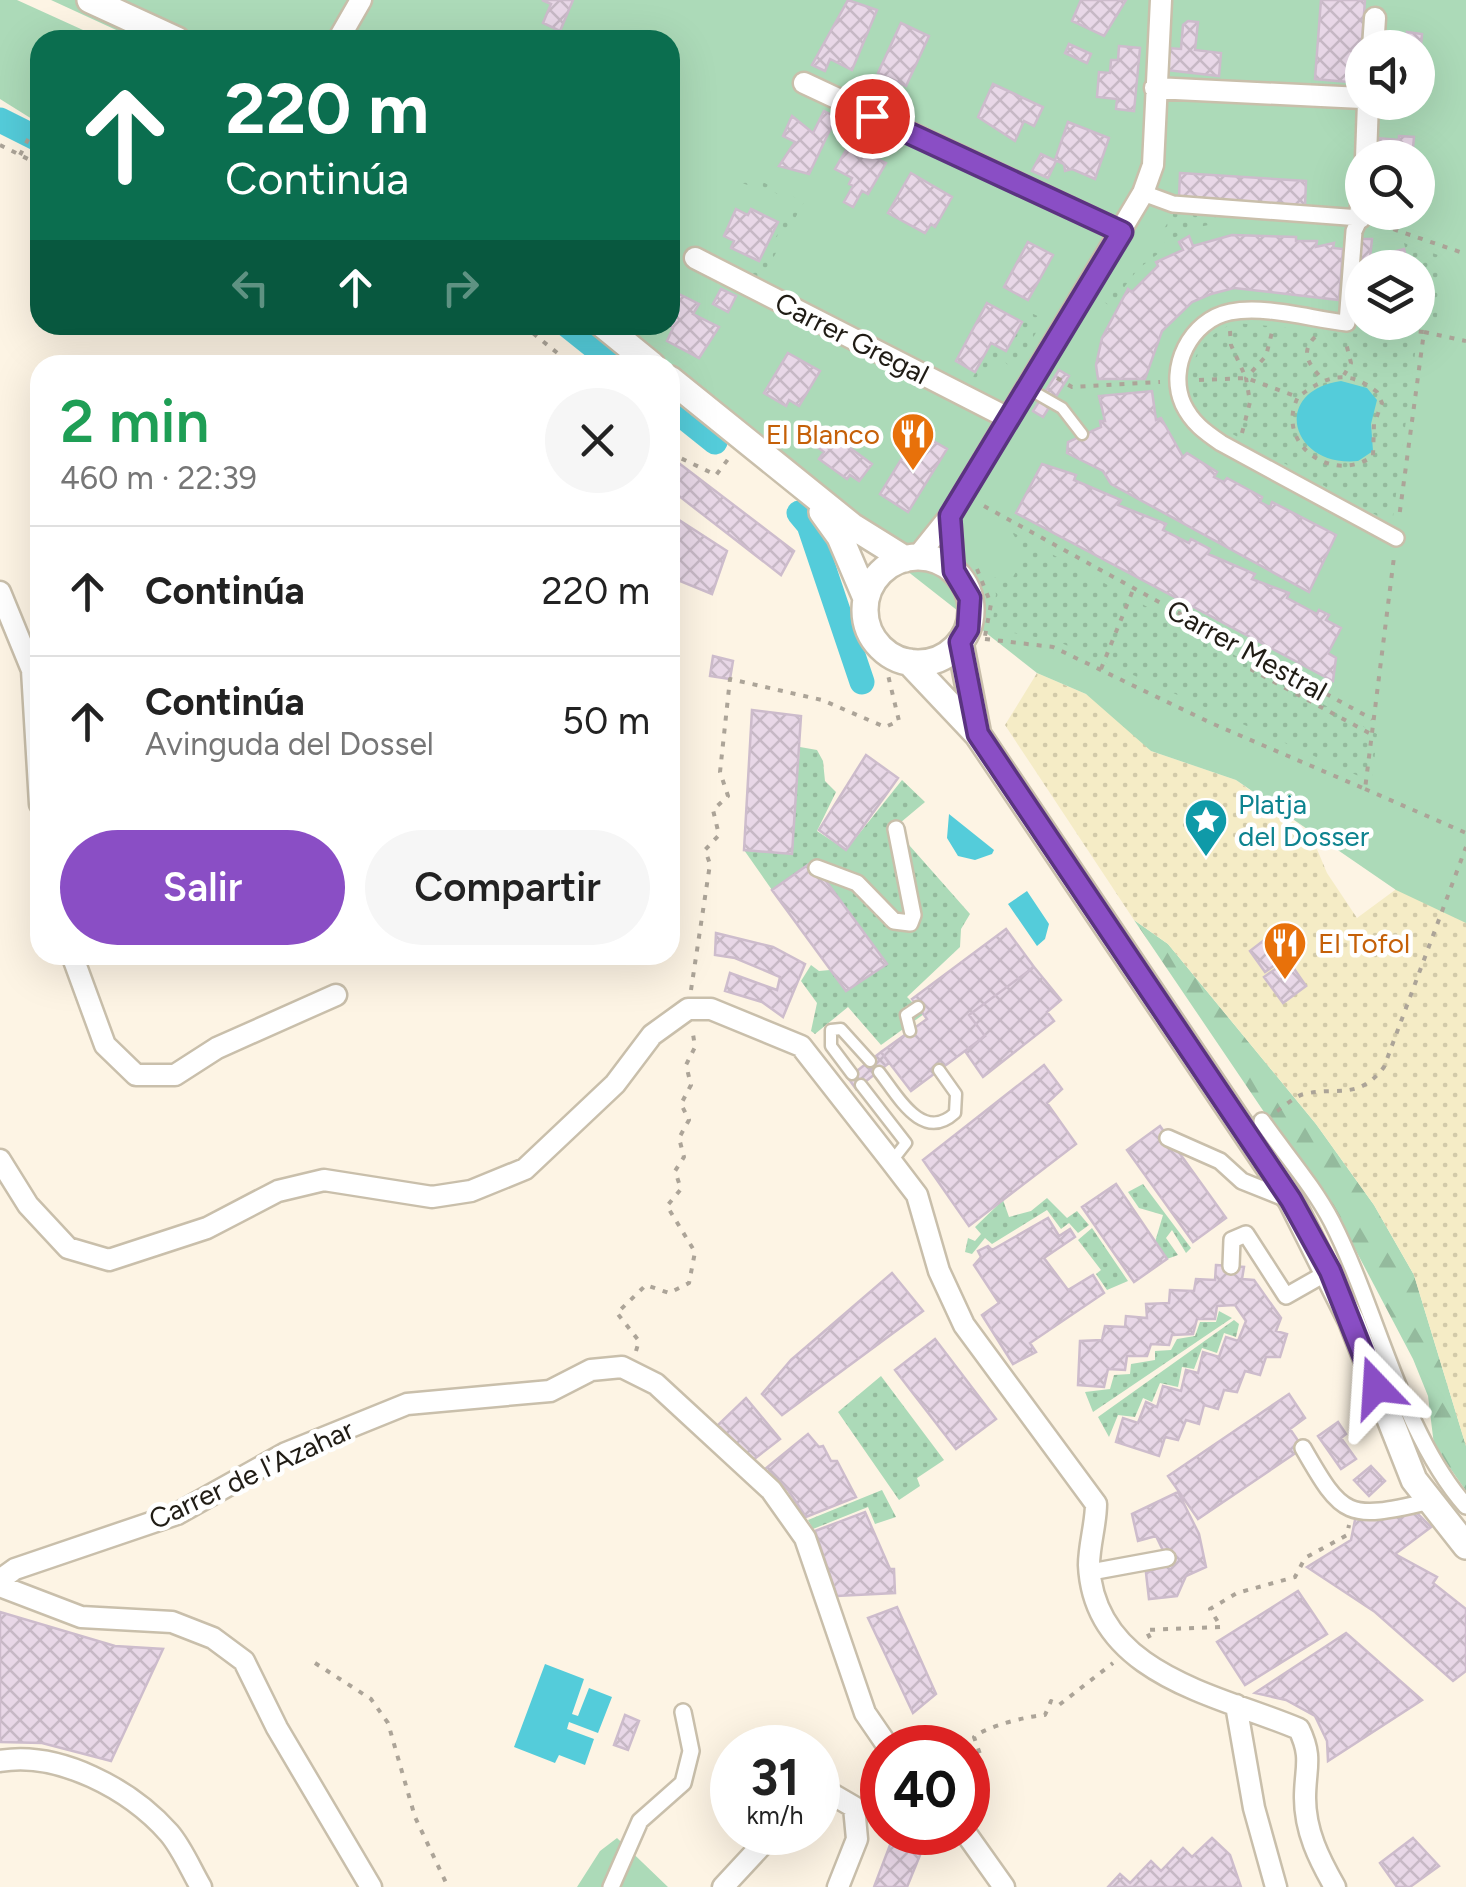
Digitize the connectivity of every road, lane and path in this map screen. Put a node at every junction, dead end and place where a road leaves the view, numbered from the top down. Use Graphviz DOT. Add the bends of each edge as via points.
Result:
graph roads {
  1 [pos="90,0"];
  2 [pos="361,0"];
  3 [pos="1161,0"];
  4 [pos="1375,18"];
  5 [pos="154,30"];
  6 [pos="344,30"];
  7 [pos="1374,30"];
  8 [pos="804,84"];
  9 [pos="1155,88"];
  10 [pos="1345,99"];
  11 [pos="30,136"];
  12 [pos="0,145"];
  13 [pos="20,155"];
  14 [pos="30,160"];
  15 [pos="1143,194"];
  16 [pos="1345,217"];
  17 [pos="1355,230"];
  18 [pos="1395,230"];
  19 [pos="1122,232"];
  20 [pos="1466,254"];
  21 [pos="695,258"];
  22 [pos="1228,312"];
  23 [pos="1280,315"];
  24 [pos="1343,330"];
  25 [pos="1322,334"];
  26 [pos="1435,334"];
  27 [pos="535,335"];
  28 [pos="615,335"];
  29 [pos="1423,340"];
  30 [pos="1466,341"];
  31 [pos="560,355"];
  32 [pos="640,355"];
  33 [pos="1344,375"];
  34 [pos="1246,378"];
  35 [pos="1322,378"];
  36 [pos="1178,381"];
  37 [pos="680,387"];
  38 [pos="1032,391"];
  39 [pos="1298,397"];
  40 [pos="1008,418"];
  41 [pos="1082,434"];
  42 [pos="744,439"];
  43 [pos="1240,454"];
  44 [pos="680,461"];
  45 [pos="801,484"];
  46 [pos="962,494"];
  47 [pos="950,516"];
  48 [pos="1396,538"];
  49 [pos="911,558"];
  50 [pos="964,567"];
  51 [pos="1134,588"];
  52 [pos="0,592"];
  53 [pos="866,598"];
  54 [pos="975,643"];
  55 [pos="880,646"];
  56 [pos="1258,656"];
  57 [pos="909,662"];
  58 [pos="30,665"];
  59 [pos="1101,669"];
  60 [pos="1372,719"];
  61 [pos="978,734"];
  62 [pos="1371,734"];
  63 [pos="1365,788"];
  64 [pos="896,830"];
  65 [pos="1466,833"];
  66 [pos="1466,847"];
  67 [pos="816,868"];
  68 [pos="76,965"];
  69 [pos="336,995"];
  70 [pos="918,1007"];
  71 [pos="688,1009"];
  72 [pos="910,1031"];
  73 [pos="870,1061"];
  74 [pos="940,1070"];
  75 [pos="878,1072"];
  76 [pos="852,1074"];
  77 [pos="861,1085"];
  78 [pos="1262,1121"];
  79 [pos="1168,1138"];
  80 [pos="0,1160"];
  81 [pos="891,1161"];
  82 [pos="1291,1200"];
  83 [pos="1231,1266"];
  84 [pos="1330,1271"];
  85 [pos="630,1370"];
  86 [pos="1303,1448"];
  87 [pos="1427,1502"];
  88 [pos="1466,1506"];
  89 [pos="1353,1511"];
  90 [pos="1466,1546"];
  91 [pos="1167,1558"];
  92 [pos="1091,1572"];
  93 [pos="0,1583"];
  94 [pos="1128,1650"];
  95 [pos="314,1663"];
  96 [pos="1159,1673"];
  97 [pos="1236,1705"];
  98 [pos="683,1712"];
  99 [pos="872,1725"];
  100 [pos="990,1730"];
  101 [pos="0,1761"];
  102 [pos="840,1799"];
  103 [pos="753,1855"];
  104 [pos="981,1855"];
  105 [pos="202,1887"];
  106 [pos="372,1887"];
  107 [pos="448,1887"];
  108 [pos="611,1887"];
  109 [pos="723,1887"];
  110 [pos="838,1887"];
  111 [pos="1004,1887"];
  112 [pos="1276,1887"];
  113 [pos="1335,1887"];
  1 -- 5 [label="street"];
  2 -- 6 [label="street"];
  3 -- 9 [label="street"];
  4 -- 7 [label="street"];
  8 -- 19 [label="street"];
  9 -- 10 [label="street"];
  9 -- 15 [label="street" via="1153,165"];
  11 -- 13 [label="path"];
  12 -- 13 [label="path"];
  13 -- 14 [label="path"];
  15 -- 16 [label="street" via="1172,204"];
  15 -- 19 [label="street"];
  17 -- 24 [label="street"];
  18 -- 20 [label="path"];
  19 -- 38 [label="street"];
  21 -- 40 [label="street, Carrer Gregal"];
  22 -- 23 [label="street"];
  22 -- 34 [label="path" via="1231,345"];
  22 -- 36 [label="street" via="1189,338"];
  23 -- 24 [label="street"];
  23 -- 34 [label="path" via="1266,356"];
  24 -- 33 [label="path" via="1352,354"];
  25 -- 35 [label="path" via="1306,350"];
  26 -- 30 [label="path"];
  27 -- 31 [label="path"];
  28 -- 32 [label="street"];
  29 -- 48 [label="path"];
  33 -- 35 [label="path"];
  33 -- 39 [label="path" via="1366,383 1382,403 1374,424 1376,448 1364,463 1347,467 1308,454 1292,426"];
  34 -- 36 [label="path"];
  34 -- 39 [label="path"];
  34 -- 43 [label="path" via="1250,402"];
  35 -- 39 [label="path"];
  36 -- 38 [label="path" via="1072,387 1050,375"];
  36 -- 43 [label="street" via="1196,426"];
  37 -- 42 [label="street"];
  38 -- 40 [label="street"];
  38 -- 41 [label="lane" via="1062,408"];
  40 -- 46 [label="street"];
  42 -- 44 [label="path" via="716,475"];
  42 -- 45 [label="street"];
  43 -- 48 [label="street"];
  45 -- 49 [label="street" via="852,526"];
  45 -- 53 [label="street" via="840,536"];
  46 -- 47 [label="street"];
  46 -- 51 [label="path, Carrer Mestral"];
  47 -- 49 [label="street"];
  47 -- 50 [label="street"];
  48 -- 60 [label="path"];
  49 -- 50 [label="street"];
  49 -- 53 [label="street" via="882,572"];
  50 -- 54 [label="street"];
  50 -- 54 [label="path" via="991,604"];
  51 -- 56 [label="path, Carrer Mestral"];
  51 -- 59 [label="path"];
  52 -- 58 [label="street"];
  53 -- 55 [label="street" via="870,632"];
  54 -- 57 [label="street"];
  54 -- 59 [label="path" via="1053,647"];
  54 -- 61 [label="street"];
  55 -- 57 [label="street"];
  55 -- 71 [label="path" via="898,720 893,727 822,700 730,679 720,772 728,796 713,810 719,836 706,850 710,864"];
  56 -- 60 [label="path, Carrer Mestral"];
  56 -- 62 [label="path" via="1252,670"];
  57 -- 61 [label="street"];
  59 -- 63 [label="path"];
  60 -- 62 [label="path"];
  61 -- 82 [label="street"];
  62 -- 63 [label="path"];
  63 -- 65 [label="path"];
  64 -- 67 [label="street" via="910,923 894,921 857,883"];
  66 -- 78 [label="path" via="1377,1077 1351,1091 1302,1094"];
  68 -- 69 [label="street" via="105,1045 136,1076 176,1075 217,1048"];
  70 -- 72 [label="lane" via="906,1015"];
  71 -- 80 [label="street" via="652,1035 615,1084 525,1168 471,1191 432,1197 324,1180 109,1260 68,1248 28,1205"];
  71 -- 81 [label="street" via="711,1009 801,1046"];
  71 -- 85 [label="path" via="695,1047 686,1065 691,1086 680,1104 689,1120 678,1138 681,1189 667,1206 694,1252 689,1283 670,1293 646,1285 617,1313 639,1341"];
  73 -- 76 [label="lane" via="840,1029 831,1030 831,1046"];
  74 -- 75 [label="lane" via="957,1104 947,1120 928,1124"];
  77 -- 81 [label="lane" via="906,1143"];
  78 -- 88 [label="street" via="1332,1222 1396,1379 1448,1486"];
  79 -- 82 [label="street" via="1220,1162 1242,1181"];
  81 -- 92 [label="street" via="917,1194 964,1325 1096,1504"];
  82 -- 84 [label="street"];
  83 -- 84 [label="street" via="1232,1240 1246,1234 1286,1296"];
  84 -- 87 [label="street" via="1401,1454"];
  85 -- 93 [label="street, Carrer de l'Azahar" via="591,1370 550,1392 407,1404 286,1453 178,1514 15,1569"];
  85 -- 99 [label="street" via="656,1384 770,1490 805,1538"];
  86 -- 89 [label="street" via="1333,1501"];
  87 -- 89 [label="street" via="1376,1514"];
  87 -- 90 [label="street"];
  89 -- 96 [label="path" via="1347,1534 1305,1558 1295,1577 1237,1593 1210,1609 1221,1627 1146,1630 1164,1664"];
  91 -- 92 [label="street"];
  92 -- 94 [label="street" via="1100,1607"];
  93 -- 106 [label="street" via="81,1617 172,1622 213,1638 244,1661"];
  94 -- 96 [label="street"];
  94 -- 100 [label="path" via="1060,1705 1051,1701 1045,1715"];
  95 -- 107 [label="path" via="371,1699 388,1723 415,1817"];
  96 -- 97 [label="street"];
  97 -- 112 [label="street"];
  97 -- 113 [label="street" via="1300,1729 1310,1750 1305,1800 1313,1847"];
  98 -- 108 [label="street" via="691,1751 682,1783 640,1820"];
  101 -- 105 [label="street" via="67,1767 113,1786 169,1833"];
  102 -- 110 [label="street" via="854,1807 856,1839"];
  103 -- 109 [label="street"];
  104 -- 111 [label="street"];
}
